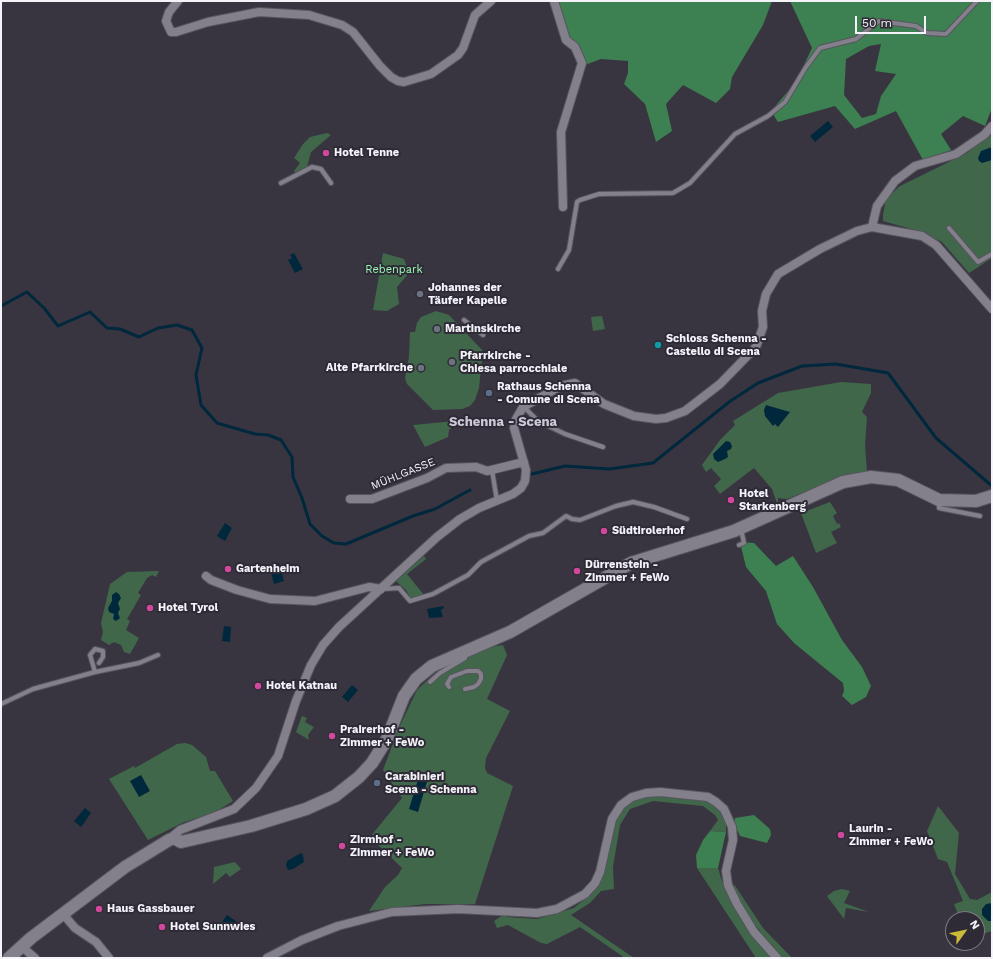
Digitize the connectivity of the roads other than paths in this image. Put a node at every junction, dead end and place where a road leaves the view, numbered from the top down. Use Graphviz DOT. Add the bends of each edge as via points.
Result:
graph roads {
  1 [pos="178,1"];
  2 [pos="492,1"];
  3 [pos="554,1"];
  4 [pos="977,1"];
  5 [pos="992,126"];
  6 [pos="281,183"];
  7 [pos="331,183"];
  8 [pos="563,208"];
  9 [pos="872,227"];
  10 [pos="949,228"];
  11 [pos="992,254"];
  12 [pos="558,269"];
  13 [pos="992,309"];
  14 [pos="464,320"];
  15 [pos="483,335"];
  16 [pos="523,407"];
  17 [pos="603,447"];
  18 [pos="524,462"];
  19 [pos="489,470"];
  20 [pos="992,496"];
  21 [pos="350,499"];
  22 [pos="939,500"];
  23 [pos="498,501"];
  24 [pos="980,516"];
  25 [pos="687,519"];
  26 [pos="741,528"];
  27 [pos="739,546"];
  28 [pos="206,576"];
  29 [pos="382,589"];
  30 [pos="158,655"];
  31 [pos="465,657"];
  32 [pos="99,662"];
  33 [pos="95,672"];
  34 [pos="430,682"];
  35 [pos="449,687"];
  36 [pos="465,689"];
  37 [pos="1,704"];
  38 [pos="174,838"];
  39 [pos="63,914"];
  40 [pos="21,946"];
  41 [pos="9,958"];
  42 [pos="35,958"];
  43 [pos="109,958"];
  44 [pos="267,958"];
  45 [pos="777,958"];
  1 -- 2 [label="street" via="169,12 166,22 171,32 260,12 309,15 342,25 353,32 391,77 404,82 431,74 458,55 475,15"];
  3 -- 8 [label="street" via="566,40 575,47 582,62 561,132"];
  4 -- 12 [label="lane" via="946,34 927,33 916,26 879,21 856,39 820,48 785,102 768,116 735,134 690,183 673,193 599,194 580,200 577,202 568,250"];
  5 -- 9 [label="street" via="984,135 956,154 916,166 895,181 877,206"];
  6 -- 7 [label="lane" via="312,167 321,169"];
  9 -- 13 [label="street" via="922,236 936,245"];
  9 -- 16 [label="street" via="857,230 778,274 766,294 762,311 763,327 756,346 720,384 685,411 656,419 634,416 604,404 576,383 561,386"];
  10 -- 11 [label="lane" via="978,262"];
  14 -- 15 [label="lane"];
  16 -- 17 [label="lane" via="538,421 565,434"];
  16 -- 18 [label="street" via="514,428"];
  18 -- 19 [label="street, MÜHLGASSE"];
  18 -- 23 [label="street" via="525,481 521,488"];
  19 -- 21 [label="street, MÜHLGASSE" via="476,467 446,468 372,499"];
  19 -- 23 [label="lane"];
  20 -- 22 [label="street" via="976,501"];
  22 -- 24 [label="lane" via="939,508"];
  22 -- 26 [label="street" via="898,480 871,477 843,482"];
  23 -- 29 [label="street" via="480,508 437,537"];
  25 -- 29 [label="lane" via="633,502 580,520 566,516 543,532 529,536 494,554 468,575 433,594 410,601 399,588"];
  26 -- 27 [label="lane" via="744,543"];
  26 -- 38 [label="street" via="631,563 510,632 432,666 416,679 404,696 387,739 372,763 335,796 306,809 251,826 181,842"];
  28 -- 29 [label="street" via="237,590 270,599 315,601 369,587"];
  29 -- 38 [label="street" via="339,627 315,658 296,701 278,756 256,788 234,809 180,830"];
  30 -- 33 [label="lane" via="139,663"];
  31 -- 34 [label="lane"];
  32 -- 33 [label="lane" via="103,652 95,649 90,655"];
  33 -- 37 [label="lane" via="33,689"];
  35 -- 36 [label="lane" via="447,684 450,677 467,671 478,671 481,679 478,684 474,688"];
  38 -- 39 [label="street" via="125,867"];
  39 -- 40 [label="street"];
  39 -- 43 [label="street" via="75,928 96,942"];
  40 -- 41 [label="street"];
  40 -- 42 [label="street"];
  44 -- 45 [label="street" via="302,940 338,926 392,912 458,909 537,914 557,909 585,894 595,883 602,866 612,819 621,805 632,797 660,792 708,797 724,809 732,827 733,840 726,871 728,885 754,932"];
}
